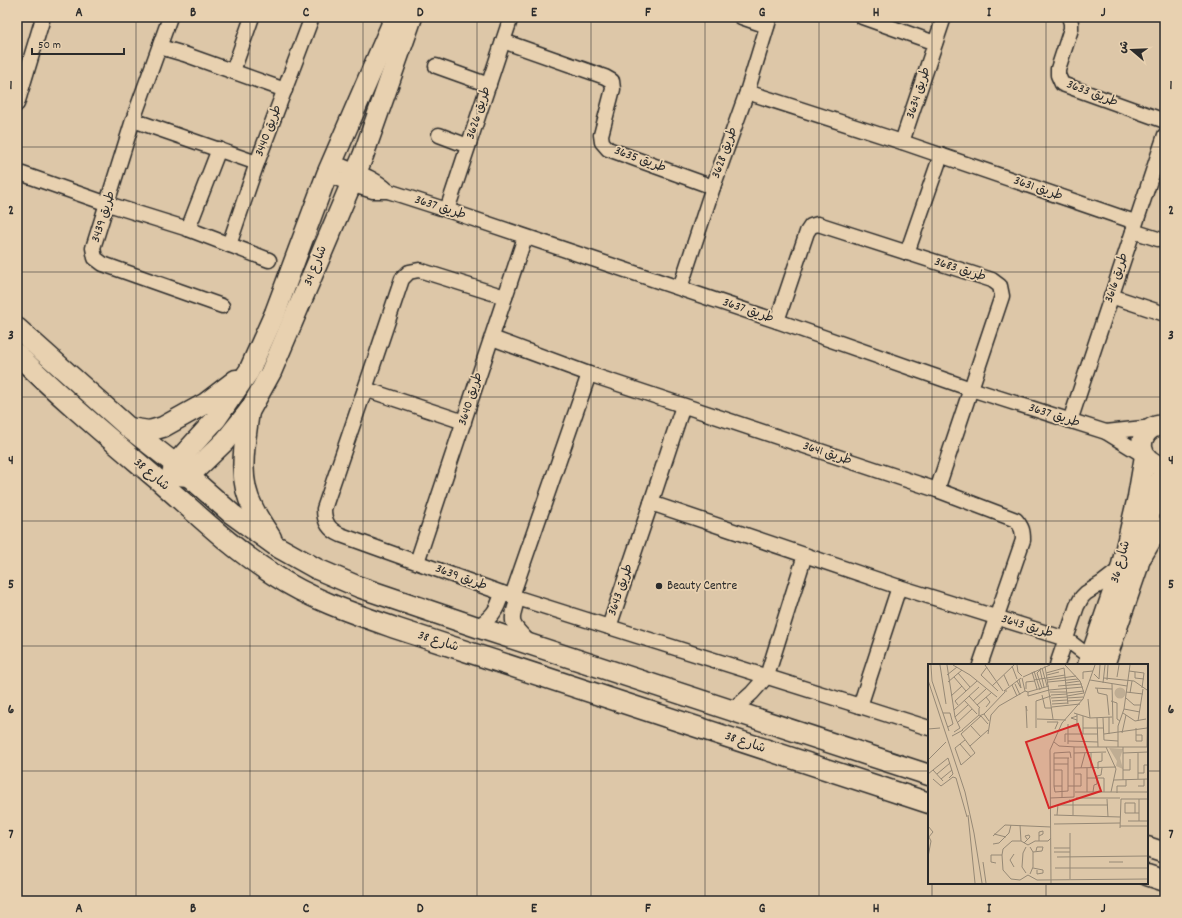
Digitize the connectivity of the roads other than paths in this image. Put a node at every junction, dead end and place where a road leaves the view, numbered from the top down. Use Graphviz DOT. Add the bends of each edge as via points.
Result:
graph roads {
  1 [pos="170,17"];
  2 [pos="252,17"];
  3 [pos="312,17"];
  4 [pos="395,17"];
  5 [pos="412,17"];
  6 [pos="741,17"];
  7 [pos="862,17"];
  8 [pos="944,17"];
  9 [pos="1068,17"];
  10 [pos="509,18"];
  11 [pos="41,19"];
  12 [pos="768,22"];
  13 [pos="503,41"];
  14 [pos="935,44"];
  15 [pos="160,47"];
  16 [pos="436,66"];
  17 [pos="233,71"];
  18 [pos="489,84"];
  19 [pos="285,90"];
  20 [pos="747,92"];
  21 [pos="17,104"];
  22 [pos="133,120"];
  23 [pos="1165,121"];
  24 [pos="1165,135"];
  25 [pos="439,136"];
  26 [pos="902,142"];
  27 [pos="468,146"];
  28 [pos="219,150"];
  29 [pos="941,155"];
  30 [pos="257,163"];
  31 [pos="330,168"];
  32 [pos="17,172"];
  33 [pos="353,178"];
  34 [pos="712,187"];
  35 [pos="108,204"];
  36 [pos="447,210"];
  37 [pos="1134,227"];
  38 [pos="188,230"];
  39 [pos="525,236"];
  40 [pos="1158,239"];
  41 [pos="229,245"];
  42 [pos="907,253"];
  43 [pos="269,260"];
  44 [pos="680,288"];
  45 [pos="1111,296"];
  46 [pos="505,297"];
  47 [pos="222,306"];
  48 [pos="1165,314"];
  49 [pos="777,321"];
  50 [pos="17,328"];
  51 [pos="492,338"];
  52 [pos="17,354"];
  53 [pos="249,371"];
  54 [pos="588,374"];
  55 [pos="971,389"];
  56 [pos="366,390"];
  57 [pos="683,406"];
  58 [pos="250,410"];
  59 [pos="87,420"];
  60 [pos="1070,421"];
  61 [pos="464,422"];
  62 [pos="1161,424"];
  63 [pos="129,428"];
  64 [pos="1106,432"];
  65 [pos="1145,456"];
  66 [pos="1165,465"];
  67 [pos="1165,470"];
  68 [pos="178,471"];
  69 [pos="937,490"];
  70 [pos="175,495"];
  71 [pos="651,503"];
  72 [pos="1165,522"];
  73 [pos="276,546"];
  74 [pos="805,555"];
  75 [pos="417,562"];
  76 [pos="1129,567"];
  77 [pos="899,587"];
  78 [pos="510,596"];
  79 [pos="996,617"];
  80 [pos="477,627"];
  81 [pos="608,627"];
  82 [pos="1066,639"];
  83 [pos="533,646"];
  84 [pos="1095,663"];
  85 [pos="980,664"];
  86 [pos="1057,664"];
  87 [pos="767,676"];
  88 [pos="860,706"];
  89 [pos="732,711"];
  90 [pos="928,728"];
  91 [pos="928,775"];
  92 [pos="928,803"];
  93 [pos="1148,847"];
  94 [pos="1165,853"];
  95 [pos="1148,875"];
  96 [pos="1165,881"];
  1 -- 15 [label="street, طريق 3439"];
  2 -- 17 [label="street"];
  3 -- 19 [label="street, طريق 3440"];
  4 -- 31 [label="street, شارع 34"];
  5 -- 33 [label="street, شارع 34"];
  6 -- 12 [label="street"];
  7 -- 14 [label="street"];
  8 -- 14 [label="street, طريق 3634"];
  9 -- 23 [label="street, طريق 3633" via="1071,29 1058,69 1062,84"];
  10 -- 13 [label="street, طريق 3626"];
  11 -- 21 [label="street"];
  12 -- 20 [label="street, طريق 3628"];
  13 -- 18 [label="street, طريق 3626"];
  13 -- 34 [label="street, طريق 3635" via="605,76 612,81 613,89 601,134 602,142 608,149"];
  14 -- 26 [label="street, طريق 3634"];
  15 -- 17 [label="street"];
  15 -- 22 [label="street, طريق 3439"];
  16 -- 18 [label="street"];
  17 -- 19 [label="street"];
  18 -- 27 [label="street, طريق 3626"];
  19 -- 30 [label="street, طريق 3440"];
  20 -- 26 [label="street, طريق 3631"];
  20 -- 34 [label="street, طريق 3628"];
  22 -- 28 [label="street"];
  22 -- 35 [label="street, طريق 3439"];
  24 -- 37 [label="street, طريق 3616"];
  25 -- 27 [label="street"];
  26 -- 29 [label="street, طريق 3631"];
  27 -- 36 [label="street, طريق 3626"];
  28 -- 30 [label="street"];
  28 -- 38 [label="street"];
  29 -- 37 [label="street, طريق 3631"];
  29 -- 42 [label="street"];
  30 -- 41 [label="street, طريق 3440"];
  31 -- 33 [label="street, طريق 3637"];
  31 -- 53 [label="street, شارع 34" via="275,313"];
  32 -- 35 [label="street"];
  33 -- 36 [label="street, طريق 3637" via="373,191 388,191"];
  33 -- 58 [label="street, شارع 34" via="286,340"];
  34 -- 44 [label="street, طريق 3628"];
  35 -- 38 [label="street"];
  35 -- 47 [label="street, طريق 3439" via="94,248 95,258 103,264"];
  36 -- 39 [label="street, طريق 3637"];
  37 -- 40 [label="street, طريق 3631"];
  37 -- 45 [label="street, طريق 3616"];
  38 -- 41 [label="street"];
  39 -- 44 [label="street, طريق 3637"];
  39 -- 46 [label="street, طريق 3640"];
  41 -- 43 [label="street"];
  42 -- 49 [label="street, طريق 3683" via="818,224 811,226"];
  42 -- 55 [label="street, طريق 3683" via="992,280 1000,286 1002,296"];
  44 -- 49 [label="street, طريق 3637"];
  45 -- 48 [label="street"];
  45 -- 60 [label="street, طريق 3616"];
  46 -- 51 [label="street, طريق 3640"];
  46 -- 56 [label="street, طريق 3639" via="424,271 410,272 402,279"];
  49 -- 55 [label="street, طريق 3637"];
  50 -- 63 [label="street, شارع 38"];
  51 -- 54 [label="street, طريق 3641"];
  51 -- 61 [label="street, طريق 3640"];
  52 -- 59 [label="street, شارع 38"];
  53 -- 63 [label="street" via="206,403 163,427 149,431"];
  53 -- 68 [label="street, شارع 34"];
  54 -- 57 [label="street, طريق 3641"];
  54 -- 78 [label="street"];
  55 -- 60 [label="street, طريق 3637"];
  55 -- 69 [label="street, طريق 3683"];
  56 -- 61 [label="street"];
  56 -- 75 [label="street, طريق 3639" via="326,503 324,516 335,532"];
  57 -- 69 [label="street, طريق 3641"];
  57 -- 71 [label="street, طريق 3643"];
  58 -- 68 [label="street, شارع 34" via="225,441"];
  58 -- 73 [label="street" via="244,444 244,484 252,508"];
  59 -- 68 [label="street" via="104,426 154,467"];
  59 -- 70 [label="street, شارع 38"];
  60 -- 64 [label="street, طريق 3637"];
  61 -- 75 [label="street, طريق 3640"];
  62 -- 64 [label="street, طريق 3637"];
  62 -- 65 [label="street, شارع 36" via="1144,436 1142,443"];
  63 -- 68 [label="street, شارع 38"];
  64 -- 65 [label="street, طريق 3637"];
  65 -- 66 [label="street" via="1155,464"];
  65 -- 76 [label="street, شارع 36"];
  67 -- 76 [label="street, شارع 36" via="1155,491"];
  68 -- 70 [label="street" via="171,481"];
  68 -- 73 [label="street, شارع 38"];
  69 -- 79 [label="street, طريق 3641" via="1016,520 1021,526 1023,540"];
  70 -- 92 [label="street, شارع 38" via="237,549 274,575 336,607"];
  71 -- 74 [label="street, طريق 3643"];
  71 -- 81 [label="street, طريق 3643"];
  72 -- 76 [label="street, طريق 3643" via="1155,540"];
  73 -- 80 [label="street, شارع 38" via="317,569 359,587"];
  74 -- 77 [label="street, طريق 3643"];
  74 -- 87 [label="street"];
  75 -- 78 [label="street, طريق 3639"];
  76 -- 82 [label="street, طريق 3643" via="1082,596"];
  76 -- 84 [label="street, شارع 36"];
  77 -- 79 [label="street, طريق 3643"];
  77 -- 88 [label="street"];
  78 -- 80 [label="street" via="499,602 489,619"];
  78 -- 81 [label="street, طريق 3643"];
  78 -- 83 [label="street" via="512,622"];
  79 -- 82 [label="street, طريق 3643"];
  79 -- 85 [label="street, طريق 3641"];
  80 -- 83 [label="street, شارع 38"];
  81 -- 87 [label="street"];
  82 -- 84 [label="street"];
  82 -- 86 [label="street"];
  83 -- 89 [label="street, شارع 38"];
  87 -- 88 [label="street"];
  87 -- 89 [label="street"];
  88 -- 90 [label="street"];
  89 -- 91 [label="street, شارع 38"];
  93 -- 94 [label="street"];
  95 -- 96 [label="street"];
}
